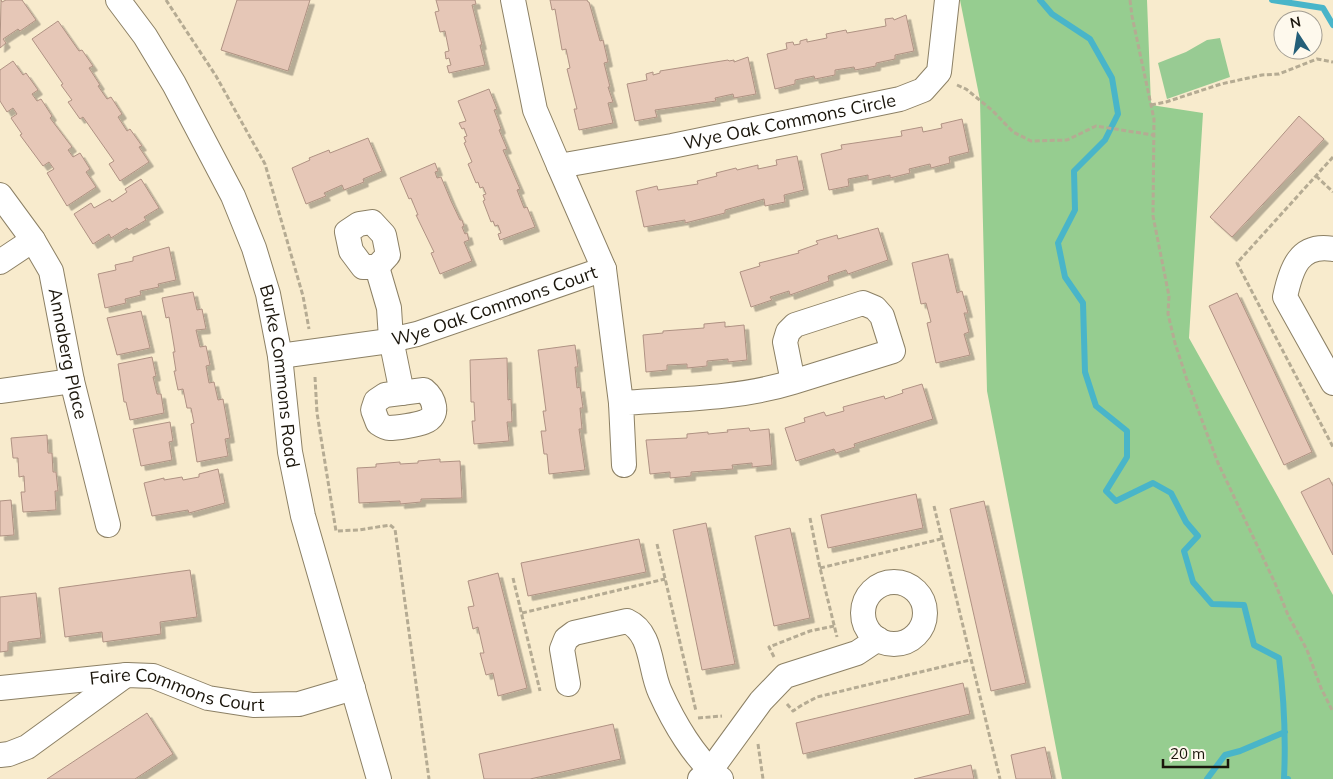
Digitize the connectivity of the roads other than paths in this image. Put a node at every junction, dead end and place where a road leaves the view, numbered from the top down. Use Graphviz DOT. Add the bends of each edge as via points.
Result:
graph roads {
  1 [pos="118,0"];
  2 [pos="513,0"];
  3 [pos="947,0"];
  4 [pos="559,166"];
  5 [pos="0,195"];
  6 [pos="33,240"];
  7 [pos="1333,249"];
  8 [pos="0,262"];
  9 [pos="378,267"];
  10 [pos="604,270"];
  11 [pos="391,339"];
  12 [pos="280,356"];
  13 [pos="72,381"];
  14 [pos="793,382"];
  15 [pos="1333,383"];
  16 [pos="0,391"];
  17 [pos="402,393"];
  18 [pos="621,403"];
  19 [pos="624,465"];
  20 [pos="108,525"];
  21 [pos="878,639"];
  22 [pos="127,675"];
  23 [pos="568,684"];
  24 [pos="0,688"];
  25 [pos="353,688"];
  26 [pos="0,755"];
  27 [pos="711,776"];
  28 [pos="379,779"];
  1 -- 12 [label="street, Burke Commons Road" via="174,84 233,196 268,294"];
  2 -- 4 [label="street" via="535,110"];
  3 -- 4 [label="street, Wye Oak Commons Circle" via="939,72 923,90 900,99"];
  4 -- 10 [label="street"];
  5 -- 6 [label="street, Annaberg Place"];
  6 -- 8 [label="street"];
  6 -- 13 [label="street, Annaberg Place" via="51,271"];
  7 -- 15 [label="street" via="1319,247 1301,256 1289,275 1285,297"];
  9 -- 11 [label="street" via="389,308"];
  10 -- 11 [label="street, Wye Oak Commons Court" via="416,334"];
  10 -- 18 [label="street, Wye Oak Commons Court"];
  11 -- 12 [label="street, Wye Oak Commons Court"];
  11 -- 17 [label="street"];
  12 -- 25 [label="street, Burke Commons Road" via="290,452 303,516"];
  13 -- 16 [label="street"];
  13 -- 20 [label="street, Annaberg Place"];
  14 -- 18 [label="street" via="738,394"];
  18 -- 19 [label="street, Wye Oak Commons Court"];
  21 -- 27 [label="street" via="857,653 785,676 761,701"];
  22 -- 24 [label="street, Faire Commons Court"];
  22 -- 25 [label="street, Faire Commons Court" via="153,676 208,698 253,705 299,704"];
  22 -- 26 [label="street" via="27,746"];
  23 -- 27 [label="street" via="562,650 566,639 574,634 627,621 634,624 643,634 659,690 682,733"];
  25 -- 28 [label="street, Burke Commons Road"];
}
